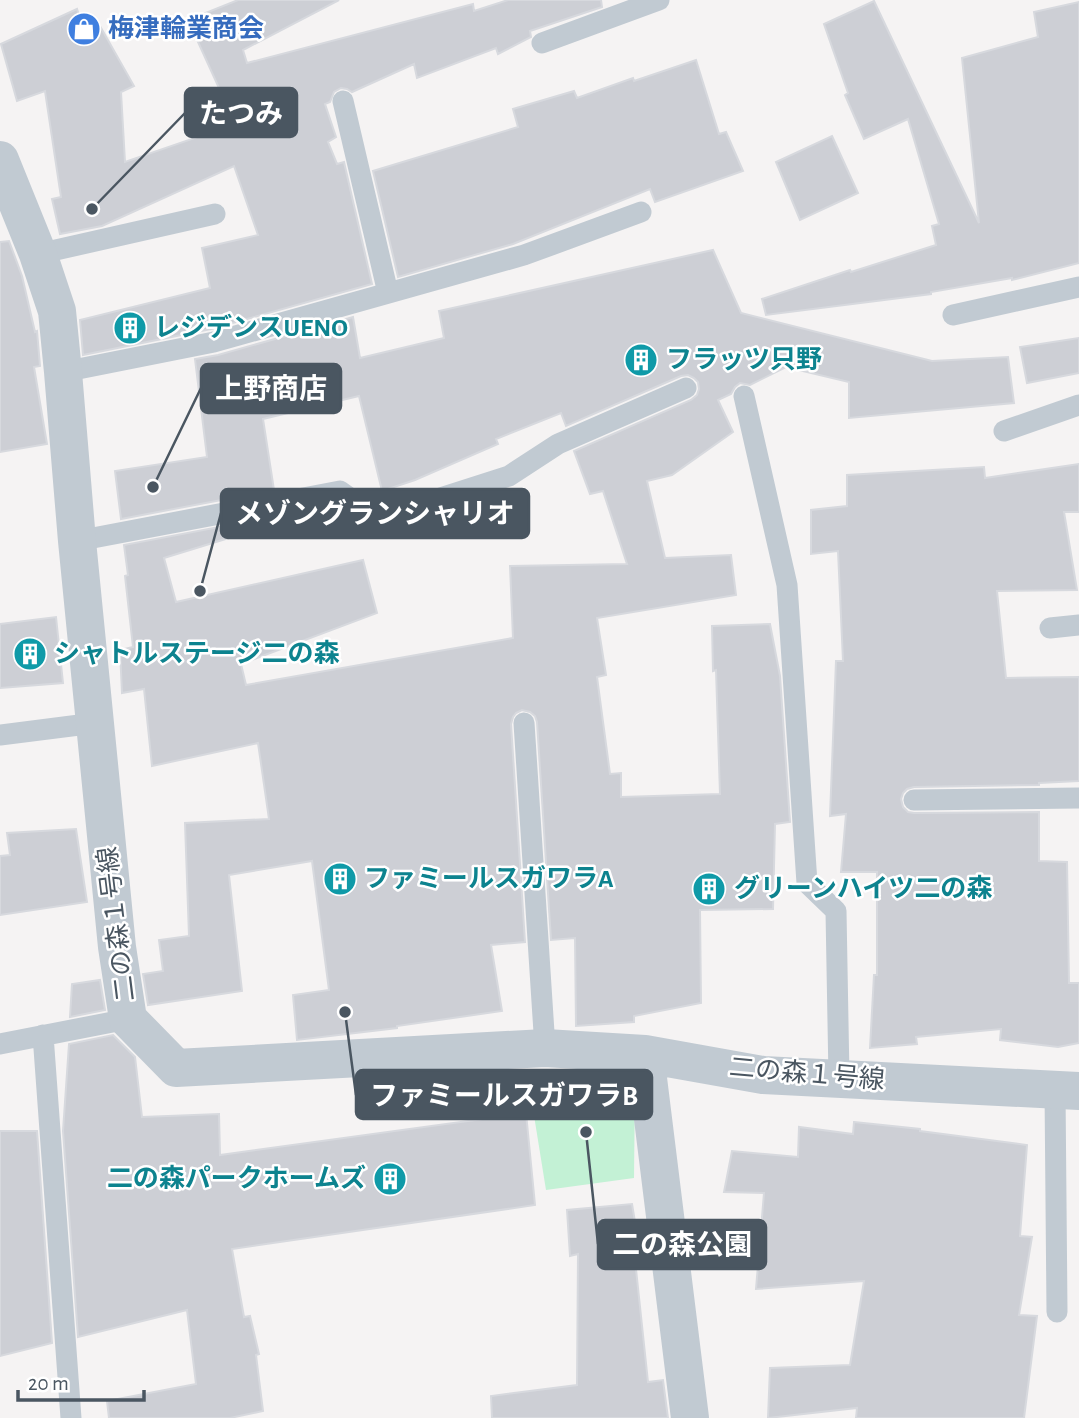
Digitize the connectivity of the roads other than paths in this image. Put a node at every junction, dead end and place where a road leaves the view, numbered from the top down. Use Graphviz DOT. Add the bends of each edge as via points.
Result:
graph roads {
  1 [pos="659,0"];
  2 [pos="542,43"];
  3 [pos="343,101"];
  4 [pos="0,160"];
  5 [pos="641,212"];
  6 [pos="215,214"];
  7 [pos="38,254"];
  8 [pos="1079,287"];
  9 [pos="388,293"];
  10 [pos="953,315"];
  11 [pos="64,372"];
  12 [pos="686,388"];
  13 [pos="744,396"];
  14 [pos="1079,405"];
  15 [pos="1004,431"];
  16 [pos="77,541"];
  17 [pos="1079,625"];
  18 [pos="1050,628"];
  19 [pos="95,723"];
  20 [pos="524,723"];
  21 [pos="0,735"];
  22 [pos="1079,798"];
  23 [pos="915,800"];
  24 [pos="128,1019"];
  25 [pos="43,1035"];
  26 [pos="0,1044"];
  27 [pos="545,1048"];
  28 [pos="645,1054"];
  29 [pos="839,1078"];
  30 [pos="1067,1091"];
  31 [pos="1057,1312"];
  32 [pos="71,1418"];
  33 [pos="690,1418"];
  1 -- 2 [label="lane"];
  3 -- 9 [label="lane"];
  4 -- 7 [label="street, 二の森１号線"];
  5 -- 9 [label="lane" via="524,255"];
  6 -- 7 [label="lane"];
  7 -- 11 [label="street, 二の森１号線" via="57,311"];
  8 -- 10 [label="lane"];
  9 -- 11 [label="lane" via="214,342"];
  11 -- 16 [label="street, 二の森１号線"];
  12 -- 16 [label="lane" via="558,444 509,477 378,518 340,491"];
  13 -- 29 [label="lane" via="787,585 807,883 836,911"];
  14 -- 15 [label="lane"];
  16 -- 19 [label="street, 二の森１号線"];
  17 -- 18 [label="lane"];
  19 -- 21 [label="lane"];
  19 -- 24 [label="street, 二の森１号線"];
  20 -- 27 [label="lane"];
  22 -- 23 [label="lane"];
  24 -- 25 [label="lane"];
  24 -- 27 [label="street, 二の森１号線" via="176,1068"];
  25 -- 26 [label="lane"];
  25 -- 32 [label="lane"];
  27 -- 28 [label="street, 二の森１号線"];
  28 -- 29 [label="street, 二の森１号線" via="763,1075"];
  28 -- 33 [label="street"];
  29 -- 30 [label="street, 二の森１号線"];
  30 -- 31 [label="lane"];
}
